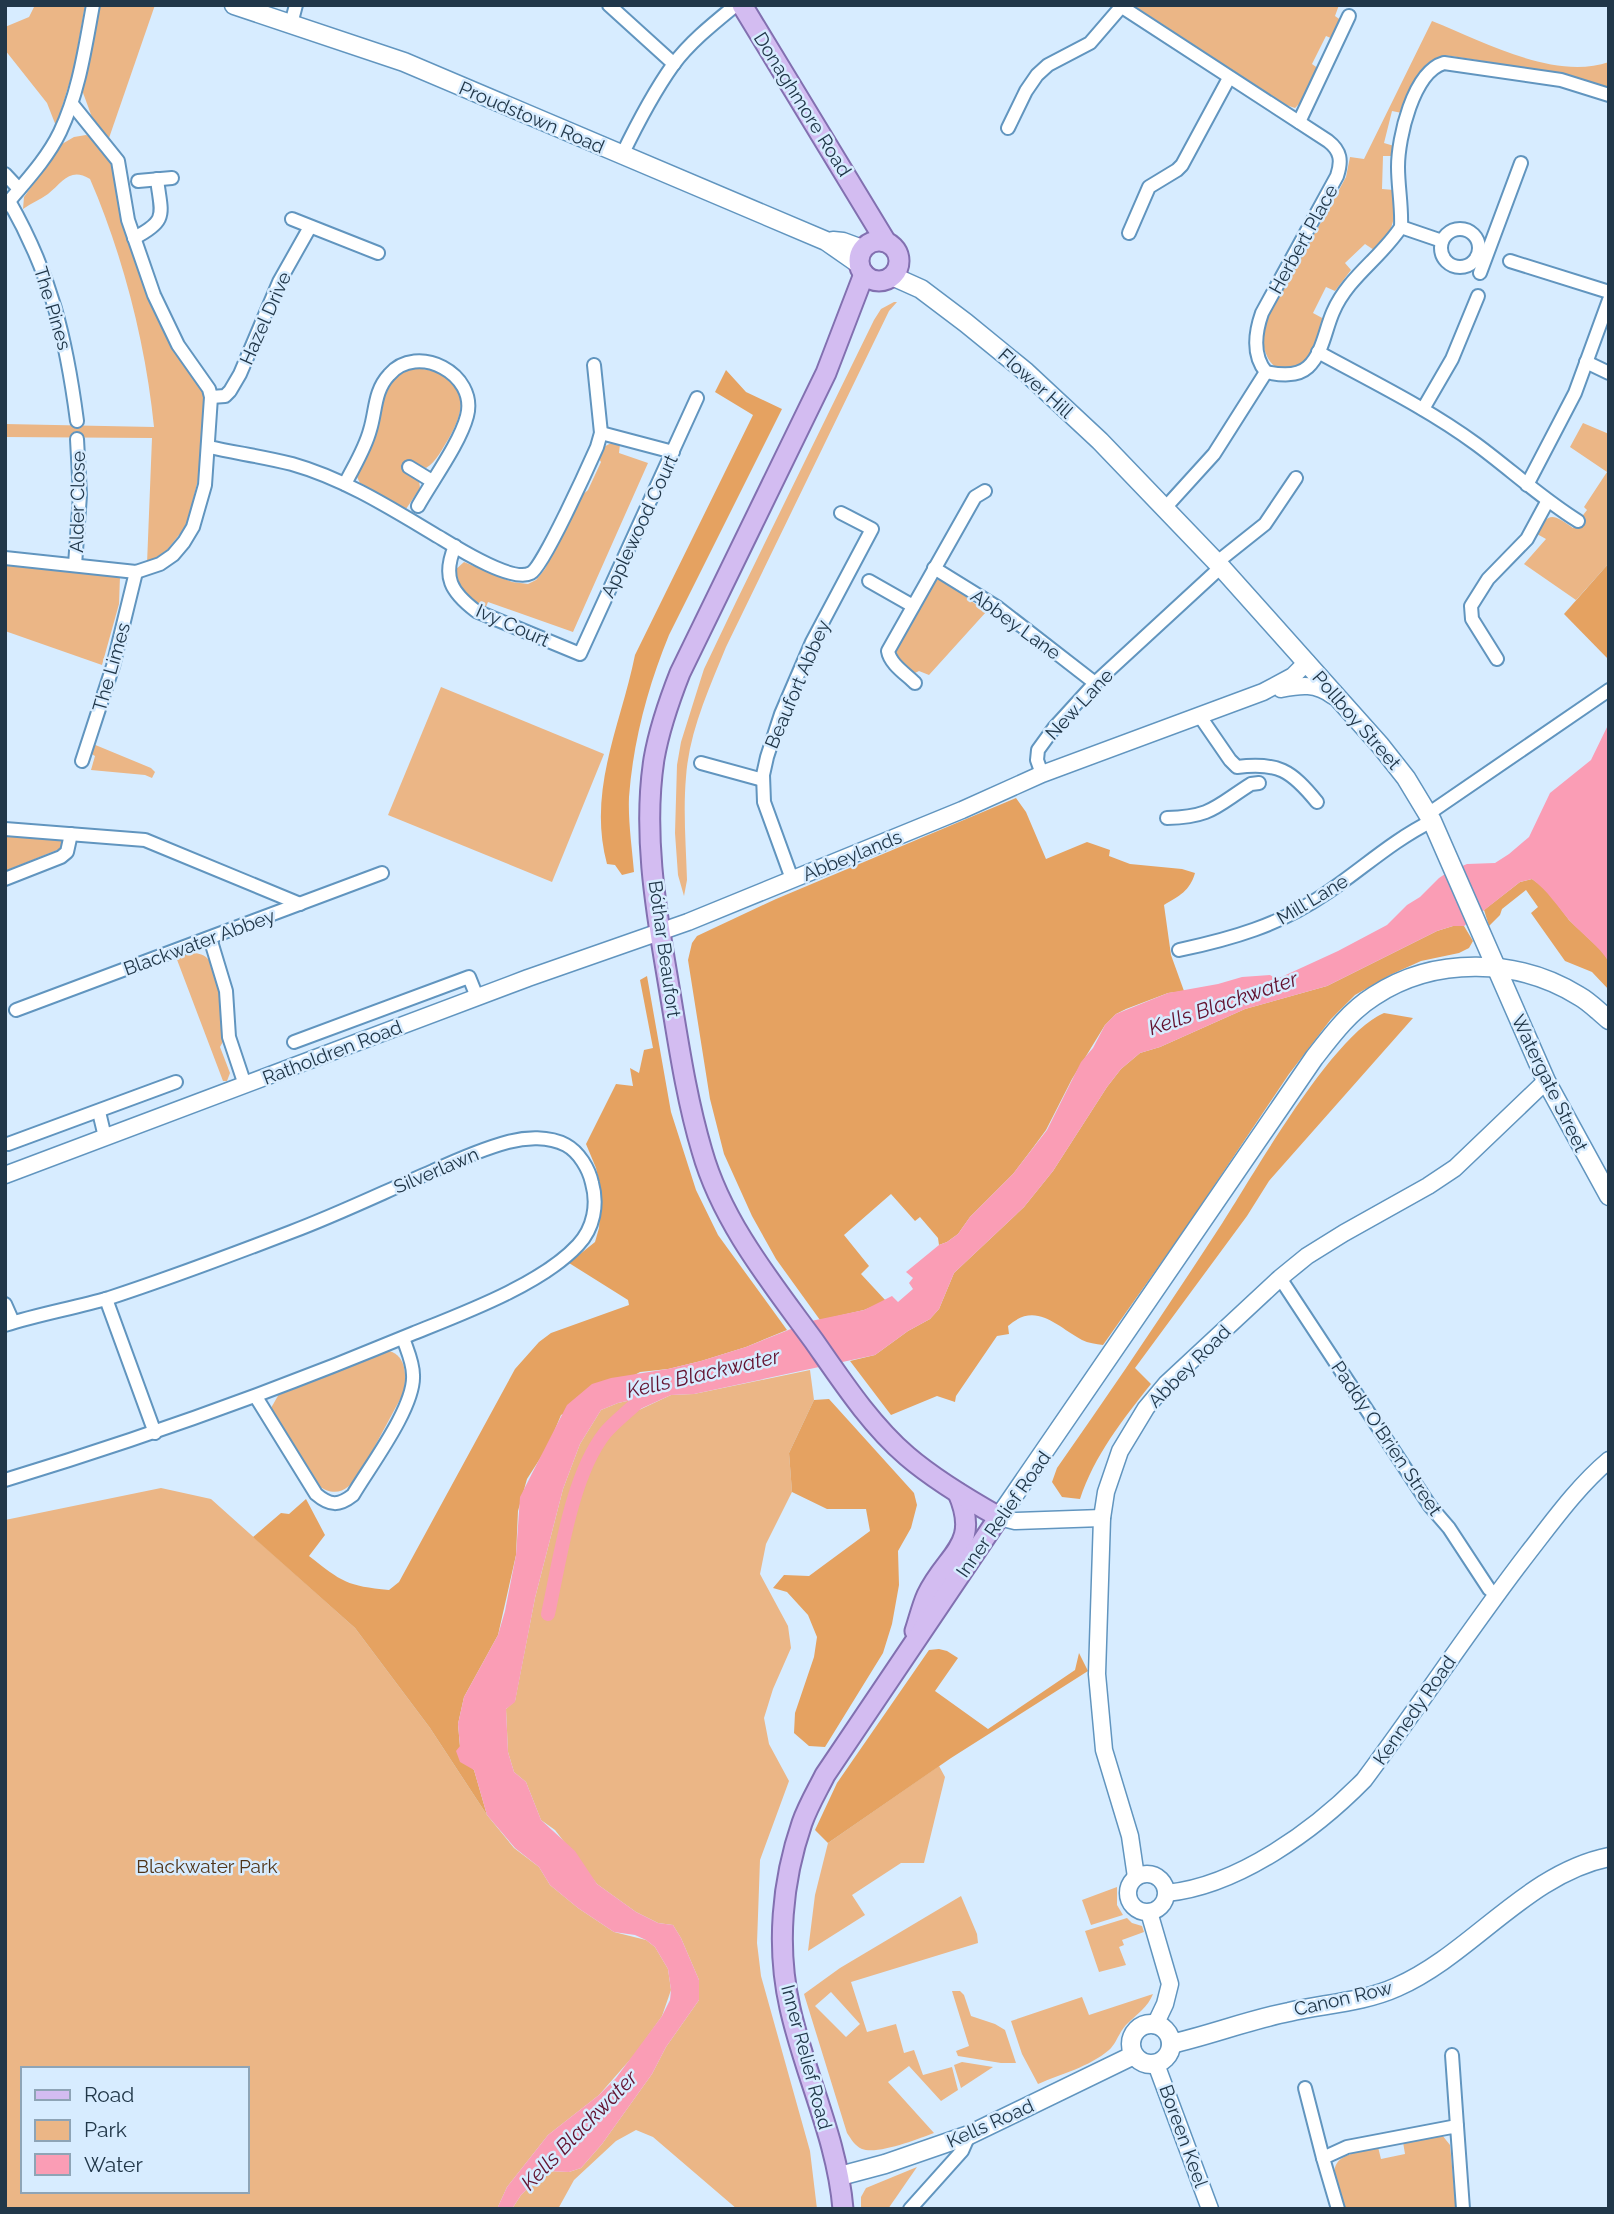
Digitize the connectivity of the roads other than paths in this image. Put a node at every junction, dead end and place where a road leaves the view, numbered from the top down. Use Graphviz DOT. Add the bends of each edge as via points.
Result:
graph roads {
  1 [pos="93,5"];
  2 [pos="234,5"];
  3 [pos="296,5"];
  4 [pos="609,5"];
  5 [pos="736,5"];
  6 [pos="742,5"];
  7 [pos="1120,6"];
  8 [pos="1349,16"];
  9 [pos="291,24"];
  10 [pos="674,64"];
  11 [pos="1229,78"];
  12 [pos="1609,95"];
  13 [pos="72,104"];
  14 [pos="1299,122"];
  15 [pos="1008,128"];
  16 [pos="622,155"];
  17 [pos="1521,163"];
  18 [pos="5,174"];
  19 [pos="172,178"];
  20 [pos="157,179"];
  21 [pos="138,181"];
  22 [pos="19,190"];
  23 [pos="7,203"];
  24 [pos="292,219"];
  25 [pos="310,227"];
  26 [pos="1401,227"];
  27 [pos="1129,233"];
  28 [pos="134,238"];
  29 [pos="1442,241"];
  30 [pos="378,253"];
  31 [pos="868,254"];
  32 [pos="1482,255"];
  33 [pos="1510,261"];
  34 [pos="1480,273"];
  35 [pos="888,278"];
  36 [pos="1609,292"];
  37 [pos="1478,296"];
  38 [pos="1609,300"];
  39 [pos="836,352"];
  40 [pos="1318,352"];
  41 [pos="1586,362"];
  42 [pos="594,365"];
  43 [pos="1266,372"];
  44 [pos="1609,373"];
  45 [pos="211,397"];
  46 [pos="697,398"];
  47 [pos="1423,409"];
  48 [pos="77,421"];
  49 [pos="601,433"];
  50 [pos="77,439"];
  51 [pos="209,447"];
  52 [pos="673,452"];
  53 [pos="409,467"];
  54 [pos="1296,478"];
  55 [pos="432,481"];
  56 [pos="345,484"];
  57 [pos="1527,485"];
  58 [pos="985,491"];
  59 [pos="1547,502"];
  60 [pos="418,506"];
  61 [pos="1165,508"];
  62 [pos="841,513"];
  63 [pos="1578,521"];
  64 [pos="455,546"];
  65 [pos="5,558"];
  66 [pos="75,565"];
  67 [pos="1219,565"];
  68 [pos="934,568"];
  69 [pos="136,572"];
  70 [pos="869,581"];
  71 [pos="913,606"];
  72 [pos="580,654"];
  73 [pos="1497,659"];
  74 [pos="1307,662"];
  75 [pos="915,682"];
  76 [pos="1095,683"];
  77 [pos="1609,690"];
  78 [pos="1264,692"];
  79 [pos="1346,706"];
  80 [pos="1199,715"];
  81 [pos="82,761"];
  82 [pos="701,763"];
  83 [pos="1233,763"];
  84 [pos="1042,774"];
  85 [pos="763,780"];
  86 [pos="1259,783"];
  87 [pos="1244,788"];
  88 [pos="1317,802"];
  89 [pos="1430,817"];
  90 [pos="1167,818"];
  91 [pos="5,829"];
  92 [pos="71,834"];
  93 [pos="382,873"];
  94 [pos="5,879"];
  95 [pos="792,879"];
  96 [pos="300,904"];
  97 [pos="660,933"];
  98 [pos="209,938"];
  99 [pos="1179,950"];
  100 [pos="1496,968"];
  101 [pos="477,997"];
  102 [pos="16,1010"];
  103 [pos="1609,1020"];
  104 [pos="294,1042"];
  105 [pos="1546,1081"];
  106 [pos="176,1082"];
  107 [pos="245,1084"];
  108 [pos="99,1112"];
  109 [pos="105,1138"];
  110 [pos="8,1144"];
  111 [pos="5,1175"];
  112 [pos="1609,1196"];
  113 [pos="1280,1278"];
  114 [pos="106,1298"];
  115 [pos="5,1304"];
  116 [pos="9,1324"];
  117 [pos="403,1338"];
  118 [pos="256,1397"];
  119 [pos="155,1433"];
  120 [pos="1609,1460"];
  121 [pos="5,1480"];
  122 [pos="958,1493"];
  123 [pos="999,1517"];
  124 [pos="1102,1518"];
  125 [pos="1496,1595"];
  126 [pos="907,1655"];
  127 [pos="1609,1857"];
  128 [pos="1136,1877"];
  129 [pos="1167,1893"];
  130 [pos="1149,1912"];
  131 [pos="1155,2025"];
  132 [pos="1171,2044"];
  133 [pos="1134,2055"];
  134 [pos="1452,2055"];
  135 [pos="1156,2064"];
  136 [pos="1305,2088"];
  137 [pos="1457,2126"];
  138 [pos="969,2135"];
  139 [pos="1323,2158"];
  140 [pos="840,2176"];
  141 [pos="843,2209"];
  142 [pos="910,2209"];
  143 [pos="1210,2209"];
  144 [pos="1338,2209"];
  145 [pos="1464,2209"];
  1 -- 13 [label="street"];
  2 -- 9 [label="main road, Proudstown Road"];
  3 -- 9 [label="street"];
  4 -- 10 [label="street"];
  5 -- 10 [label="street"];
  6 -- 31 [label="main road, Donaghmore Road" via="864,202"];
  7 -- 11 [label="street, Herbert Place"];
  7 -- 15 [label="street, Herbert Place" via="1090,43 1037,75"];
  8 -- 14 [label="street"];
  9 -- 16 [label="main road, Proudstown Road" via="404,62"];
  10 -- 16 [label="street"];
  11 -- 14 [label="street, Herbert Place"];
  11 -- 27 [label="street" via="1182,164 1149,187"];
  12 -- 26 [label="street" via="1561,80 1436,65 1418,86 1401,138"];
  13 -- 22 [label="street" via="60,133"];
  13 -- 28 [label="street" via="118,161"];
  14 -- 43 [label="street, Herbert Place" via="1336,148 1340,166 1256,329 1257,354"];
  16 -- 31 [label="main road, Proudstown Road" via="826,241 842,242"];
  17 -- 32 [label="street"];
  18 -- 22 [label="street"];
  19 -- 20 [label="street"];
  20 -- 21 [label="street"];
  20 -- 28 [label="street" via="158,223"];
  22 -- 23 [label="street"];
  23 -- 48 [label="street, The Pines" via="30,237 57,307"];
  24 -- 25 [label="street"];
  25 -- 30 [label="street"];
  25 -- 45 [label="street, Hazel Drive" via="279,282 235,382 225,396"];
  26 -- 29 [label="street"];
  26 -- 40 [label="street" via="1343,292"];
  28 -- 45 [label="street" via="164,320"];
  29 -- 32 [label="street" via="1451,230 1466,229 1475,235"];
  29 -- 32 [label="street" via="1442,254 1452,266 1467,266"];
  31 -- 35 [label="main road" via="873,280"];
  31 -- 35 [label="main road, Donaghmore Road" via="894,247 899,264"];
  31 -- 39 [label="main road, Bóthar Beaufort"];
  32 -- 34 [label="street"];
  33 -- 36 [label="street"];
  35 -- 39 [label="main road, Bóthar Beaufort"];
  35 -- 61 [label="main road, Flower Hill" via="921,289 1012,360 1100,440"];
  37 -- 47 [label="street" via="1452,359"];
  38 -- 41 [label="street"];
  39 -- 97 [label="main road, Bóthar Beaufort" via="685,660 664,717 651,798"];
  40 -- 43 [label="street" via="1298,373"];
  40 -- 47 [label="street"];
  41 -- 44 [label="street"];
  41 -- 57 [label="street"];
  42 -- 49 [label="street"];
  43 -- 61 [label="street" via="1213,454"];
  45 -- 51 [label="street"];
  46 -- 52 [label="street, Applewood Court"];
  47 -- 57 [label="street"];
  49 -- 52 [label="street"];
  49 -- 64 [label="street" via="548,551 531,573 496,568"];
  50 -- 66 [label="street, Alder Close" via="80,495"];
  51 -- 56 [label="street" via="292,464"];
  51 -- 69 [label="street" via="200,506 184,542 160,564"];
  52 -- 72 [label="street, Applewood Court"];
  53 -- 55 [label="street"];
  54 -- 67 [label="street, New Lane" via="1265,524"];
  55 -- 56 [label="street" via="463,426 468,404 454,374 419,361 407,362 387,376 366,442"];
  55 -- 60 [label="street"];
  56 -- 64 [label="street"];
  57 -- 59 [label="street"];
  58 -- 68 [label="street" via="975,497"];
  59 -- 63 [label="street"];
  59 -- 73 [label="street" via="1527,539 1488,579 1471,606 1472,619"];
  61 -- 67 [label="main road, Pollboy Street"];
  62 -- 85 [label="street, Beaufort Abbey" via="872,529 781,714"];
  64 -- 72 [label="street, Ivy Court" via="448,570 456,595 464,602"];
  65 -- 66 [label="street"];
  66 -- 69 [label="street"];
  67 -- 74 [label="main road, Pollboy Street"];
  67 -- 76 [label="street, New Lane"];
  68 -- 71 [label="street"];
  68 -- 76 [label="street, Abbey Lane" via="998,607"];
  69 -- 81 [label="street, The Limes" via="113,666"];
  70 -- 71 [label="street"];
  71 -- 75 [label="street" via="888,651"];
  74 -- 78 [label="street, New Lane" via="1293,677"];
  74 -- 79 [label="main road, Pollboy Street"];
  76 -- 84 [label="street, New Lane" via="1038,750"];
  77 -- 89 [label="street, Mill Lane"];
  78 -- 79 [label="street, New Lane" via="1314,686"];
  78 -- 80 [label="street, New Lane"];
  79 -- 89 [label="main road, Pollboy Street" via="1406,778"];
  80 -- 83 [label="street"];
  80 -- 84 [label="street, New Lane"];
  82 -- 85 [label="street"];
  83 -- 87 [label="street" via="1236,779"];
  83 -- 88 [label="street" via="1237,767 1268,764 1284,769"];
  84 -- 95 [label="street, Abbeylands"];
  85 -- 95 [label="street, Beaufort Abbey" via="764,802"];
  86 -- 87 [label="street"];
  87 -- 90 [label="street" via="1209,813"];
  89 -- 99 [label="street, Mill Lane" via="1291,915 1226,940"];
  89 -- 100 [label="main road, Pollboy Street"];
  91 -- 92 [label="street"];
  92 -- 94 [label="street" via="61,858"];
  92 -- 96 [label="street" via="145,840"];
  93 -- 96 [label="street, Blackwater Abbey"];
  95 -- 97 [label="street, Abbeylands"];
  96 -- 98 [label="street, Blackwater Abbey"];
  97 -- 101 [label="street, Ratholdren Road"];
  97 -- 122 [label="main road, Bóthar Beaufort" via="702,1152 741,1238 865,1411 906,1455"];
  98 -- 102 [label="street, Blackwater Abbey"];
  98 -- 107 [label="street" via="226,991 229,1037"];
  100 -- 103 [label="main road, Inner Relief Road" via="1553,982 1581,996"];
  100 -- 105 [label="main road, Watergate Street"];
  100 -- 123 [label="main road, Inner Relief Road" via="1452,967 1415,976 1373,996 1335,1031"];
  101 -- 104 [label="street" via="469,977"];
  101 -- 107 [label="street, Ratholdren Road"];
  105 -- 112 [label="main road, Watergate Street"];
  105 -- 113 [label="street, Abbey Road" via="1455,1168 1343,1233"];
  106 -- 108 [label="street"];
  107 -- 109 [label="street, Ratholdren Road"];
  108 -- 109 [label="street"];
  108 -- 110 [label="street"];
  109 -- 111 [label="street, Ratholdren Road"];
  113 -- 124 [label="street, Abbey Road" via="1146,1408 1111,1473"];
  113 -- 125 [label="street, Paddy O'Brien Street" via="1430,1506"];
  114 -- 116 [label="street, Silverlawn"];
  114 -- 117 [label="street, Silverlawn" via="295,1231 490,1147 533,1138 569,1146 590,1174 594,1190 590,1230 578,1245 523,1284"];
  114 -- 119 [label="street"];
  115 -- 116 [label="street, Silverlawn"];
  117 -- 118 [label="street, Silverlawn"];
  117 -- 118 [label="street" via="413,1375 412,1392 353,1495 345,1501 334,1505 316,1494"];
  118 -- 119 [label="street, Silverlawn"];
  119 -- 121 [label="street, Silverlawn"];
  120 -- 125 [label="street, Kennedy Road" via="1580,1489"];
  122 -- 123 [label="main road, Bóthar Beaufort"];
  122 -- 126 [label="main road" via="966,1516 965,1538 928,1594"];
  123 -- 124 [label="street" via="1015,1521"];
  123 -- 126 [label="main road, Inner Relief Road"];
  124 -- 128 [label="street, Abbey Road" via="1097,1674 1104,1750 1130,1836"];
  125 -- 129 [label="street, Kennedy Road" via="1393,1741 1347,1797 1297,1836 1237,1872 1210,1884"];
  126 -- 140 [label="main road, Inner Relief Road" via="825,1775 803,1821 788,1871 783,1972"];
  127 -- 132 [label="main road, Canon Row" via="1581,1865 1543,1886 1439,1962 1396,1987"];
  128 -- 129 [label="street" via="1159,1877"];
  128 -- 130 [label="street" via="1129,1887 1129,1900 1137,1909"];
  129 -- 130 [label="street" via="1160,1908"];
  130 -- 131 [label="street" via="1170,1984"];
  131 -- 132 [label="main road" via="1166,2032"];
  131 -- 133 [label="main road" via="1142,2026 1133,2036"];
  132 -- 135 [label="main road" via="1167,2056"];
  133 -- 135 [label="main road" via="1144,2063"];
  133 -- 138 [label="main road, Kells Road"];
  134 -- 137 [label="street"];
  135 -- 143 [label="street, Boreen Keel"];
  136 -- 139 [label="street"];
  137 -- 139 [label="street" via="1347,2147"];
  137 -- 145 [label="street"];
  138 -- 140 [label="main road, Kells Road"];
  138 -- 142 [label="street" via="961,2151"];
  139 -- 144 [label="street"];
  140 -- 141 [label="main road, Inner Relief Road"];
}
